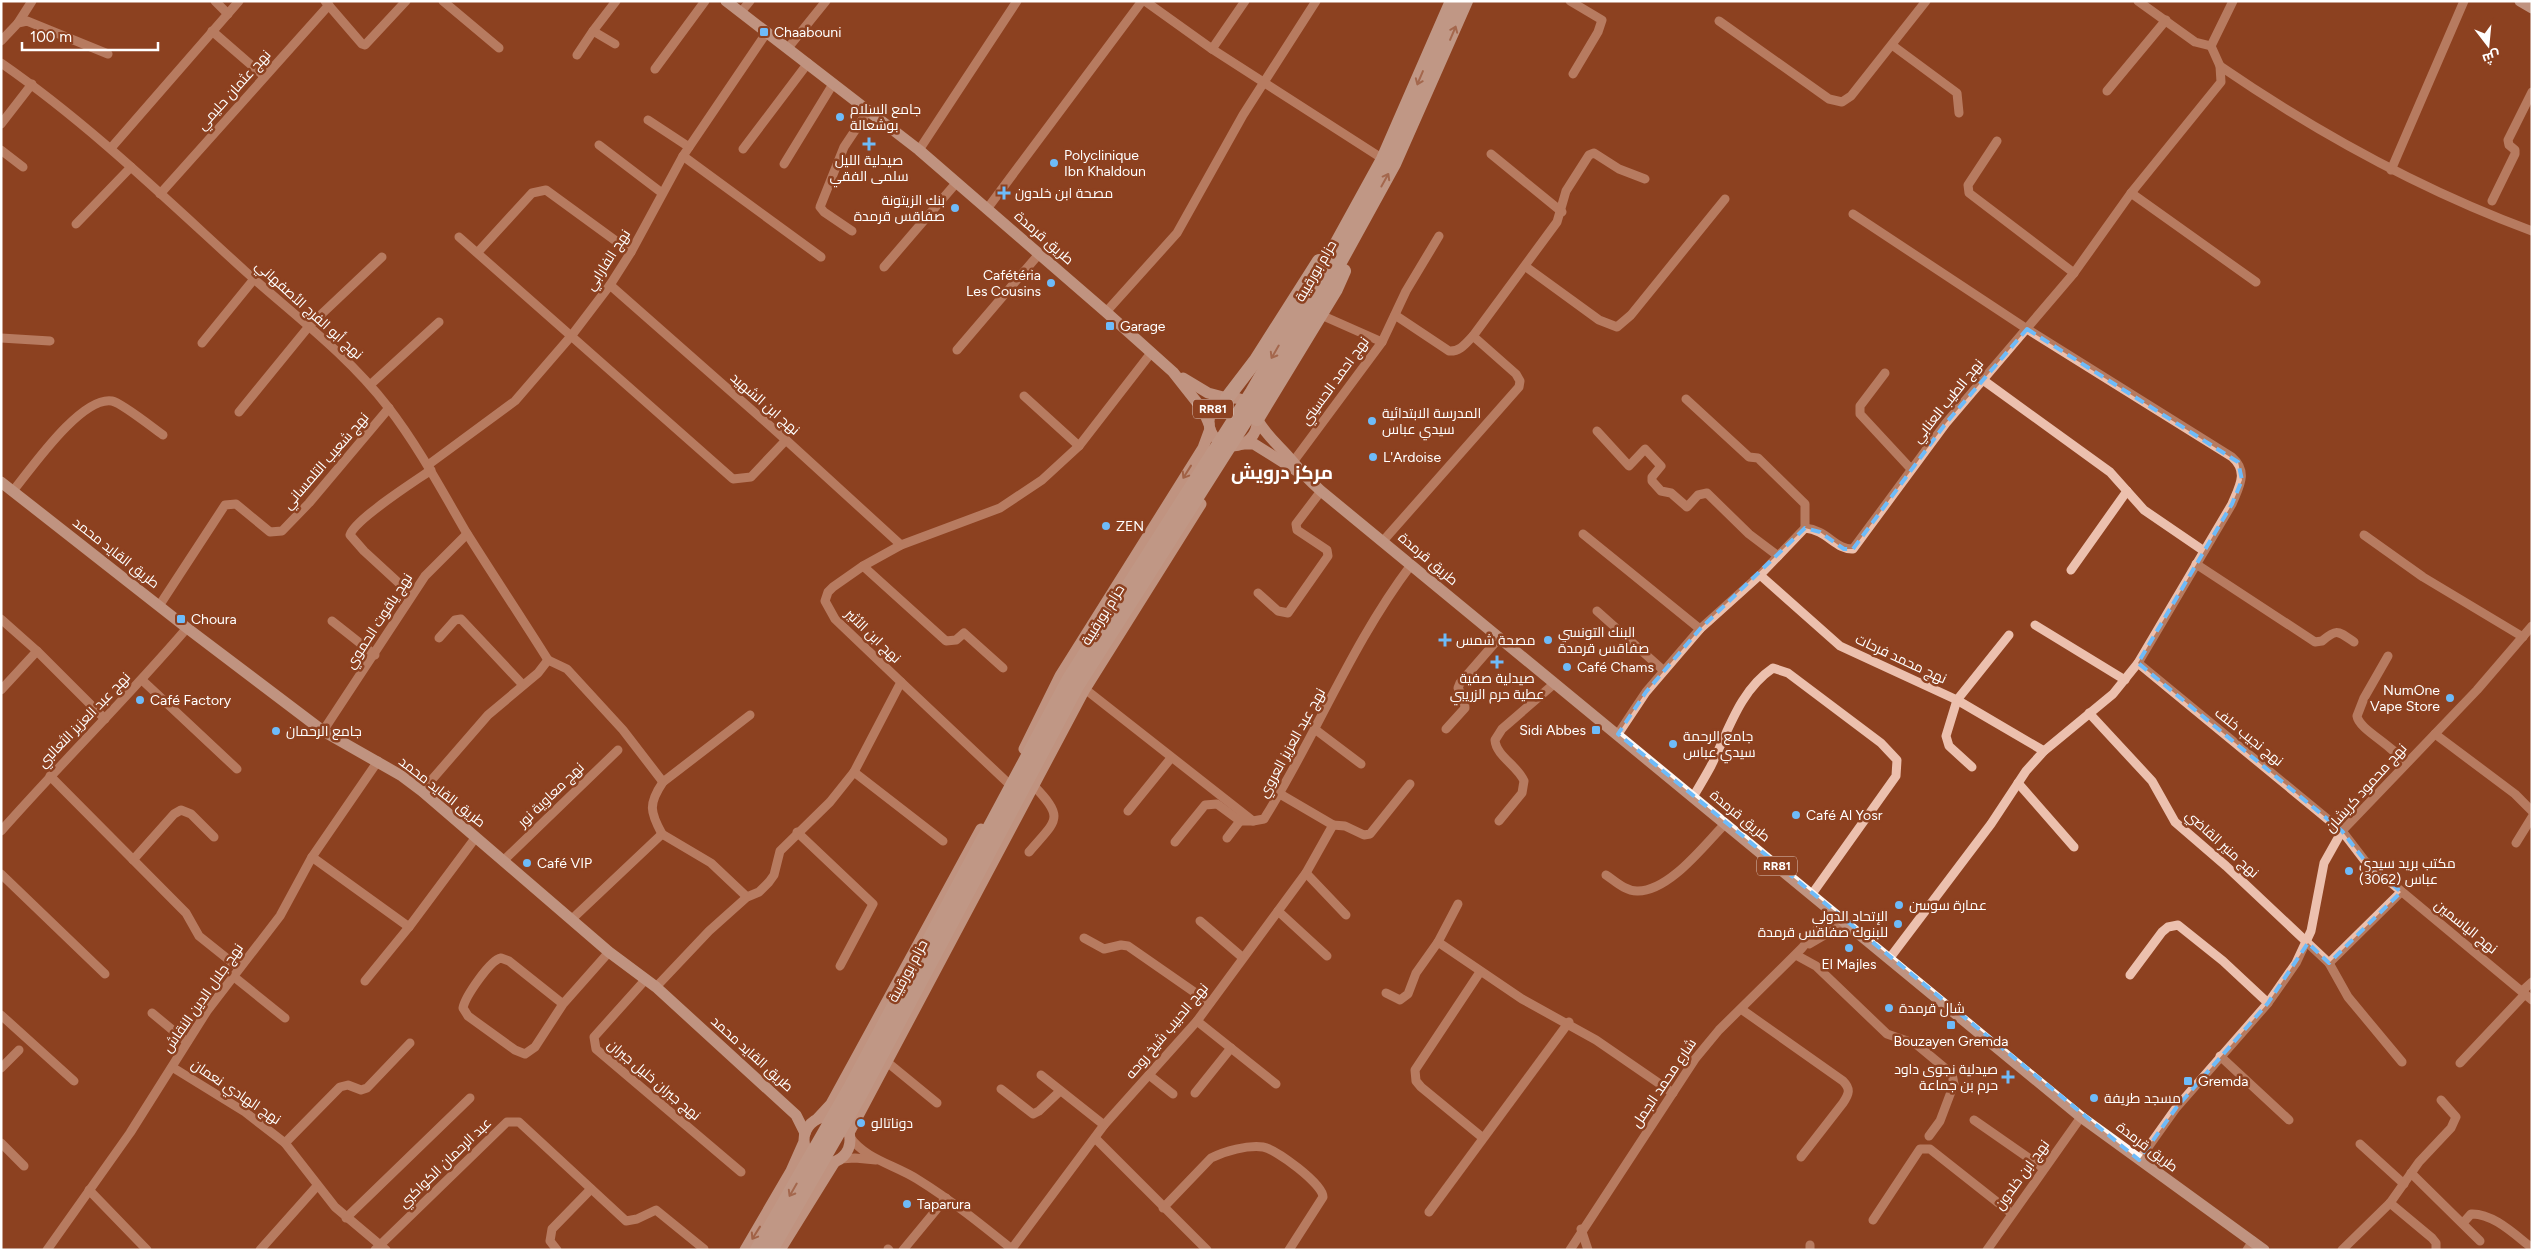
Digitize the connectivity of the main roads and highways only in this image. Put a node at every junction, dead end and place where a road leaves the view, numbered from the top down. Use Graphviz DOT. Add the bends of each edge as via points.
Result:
graph roads {
  1 [pos="726,1"];
  2 [pos="1452,1"];
  3 [pos="1466,1"];
  4 [pos="2520,1"];
  5 [pos="2532,8"];
  6 [pos="1364,207"];
  7 [pos="1322,282"];
  8 [pos="1173,372"];
  9 [pos="1227,398"];
  10 [pos="1257,420"];
  11 [pos="1210,426"];
  12 [pos="1240,444"];
  13 [pos="1296,466"];
  14 [pos="1,482"];
  15 [pos="1097,617"];
  16 [pos="1120,635"];
  17 [pos="956,874"];
  18 [pos="979,887"];
  19 [pos="796,1115"];
  20 [pos="817,1119"];
  21 [pos="849,1135"];
  22 [pos="804,1138"];
  23 [pos="837,1161"];
  24 [pos="2250,1246"];
  25 [pos="745,1250"];
  26 [pos="757,1250"];
  27 [pos="771,1250"];
  28 [pos="780,1250"];
  29 [pos="2264,1250"];
  1 -- 8 [label="main road, طريق قرمدة / RR81" via="919,150"];
  2 -- 6 [label="highway, حزام بورقيبة, one-way"];
  6 -- 3 [label="highway, حزام بورقيبة, one-way" via="1394,164"];
  4 -- 5 [label="main road"];
  6 -- 7 [label="highway, حزام بورقيبة"];
  6 -- 9 [label="highway" via="1308,276 1256,360"];
  6 -- 10 [label="highway" via="1336,289"];
  7 -- 26 [label="highway, حزام بورقيبة, one-way, bridge" via="1069,679 850,1088"];
  7 -- 27 [label="highway, حزام بورقيبة, bridge" via="1260,398 1077,686 860,1095"];
  8 -- 9 [label="main road, طريق قرمدة / RR81" via="1208,393"];
  8 -- 11 [label="main road, طريق قرمدة / RR81" via="1203,410"];
  9 -- 10 [label="main road, RR81" via="1244,400 1255,412"];
  9 -- 11 [label="main road, RR81" via="1212,411"];
  10 -- 12 [label="main road" via="1254,434"];
  10 -- 13 [label="main road, طريق قرمدة / RR81" via="1272,442"];
  11 -- 12 [label="main road, RR81" via="1218,440 1230,445"];
  11 -- 15 [label="main road, حزام بورقيبة, one-way" via="1202,448"];
  12 -- 13 [label="main road, طريق قرمدة / RR81" via="1254,444 1288,467"];
  12 -- 16 [label="main road, حزام بورقيبة"];
  13 -- 24 [label="main road, طريق قرمدة / RR81" via="1320,490 2081,1117"];
  14 -- 19 [label="main road, طريق القايد محمد" via="323,731 378,761 422,792 609,952 656,987"];
  15 -- 16 [label="main road"];
  15 -- 17 [label="main road, حزام بورقيبة" via="1060,676 1008,782"];
  16 -- 18 [label="main road, حزام بورقيبة" via="1085,689"];
  17 -- 18 [label="main road"];
  17 -- 20 [label="main road, حزام بورقيبة" via="831,1104"];
  18 -- 21 [label="main road, حزام بورقيبة"];
  19 -- 20 [label="main road, طريق القايد محمد"];
  19 -- 22 [label="main road, طريق القايد محمد"];
  20 -- 21 [label="main road" via="840,1121"];
  20 -- 22 [label="main road"];
  21 -- 23 [label="main road" via="849,1148"];
  22 -- 23 [label="main road" via="811,1158 826,1164"];
  22 -- 25 [label="main road, one-way" via="791,1172"];
  23 -- 28 [label="main road"];
  24 -- 29 [label="main road, طريق قرمدة / RR81"];
}
